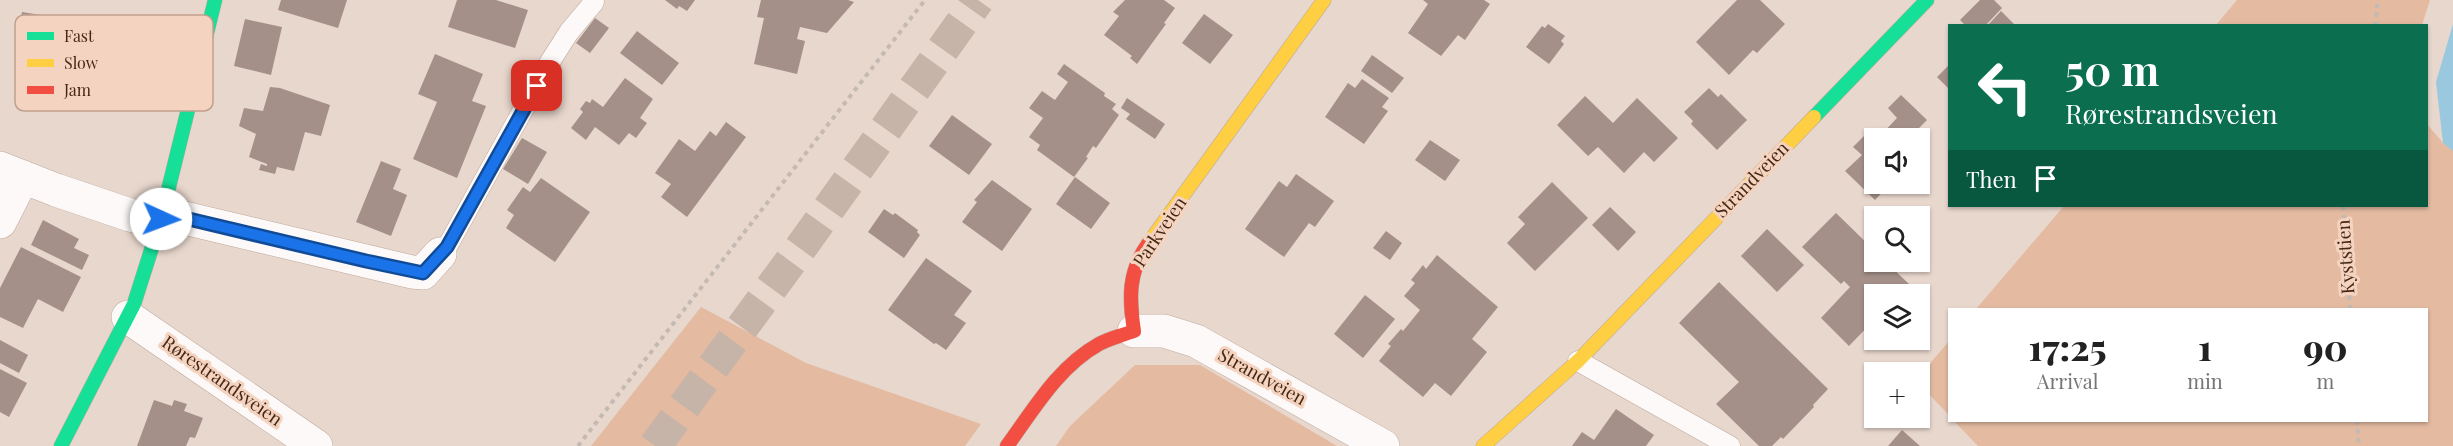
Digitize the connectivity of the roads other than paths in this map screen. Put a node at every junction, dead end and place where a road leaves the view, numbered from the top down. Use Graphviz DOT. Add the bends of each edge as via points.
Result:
graph roads {
  1 [pos="215,0"];
  2 [pos="1324,0"];
  3 [pos="1927,0"];
  4 [pos="594,2"];
  5 [pos="211,15"];
  6 [pos="188,111"];
  7 [pos="11,172"];
  8 [pos="161,219"];
  9 [pos="0,222"];
  10 [pos="440,254"];
  11 [pos="128,316"];
  12 [pos="1134,331"];
  13 [pos="1578,361"];
  14 [pos="61,446"];
  15 [pos="316,446"];
  16 [pos="1007,446"];
  17 [pos="1383,446"];
  18 [pos="1482,446"];
  19 [pos="1730,446"];
  1 -- 5 [label="street"];
  2 -- 12 [label="street, Parkveien" via="1139,257 1130,280"];
  3 -- 13 [label="street, Strandveien"];
  4 -- 10 [label="lane" via="569,32"];
  6 -- 8 [label="street"];
  7 -- 8 [label="street" via="130,215"];
  7 -- 9 [label="street"];
  8 -- 10 [label="street" via="176,216 412,272 423,273"];
  8 -- 11 [label="street"];
  11 -- 14 [label="street"];
  11 -- 15 [label="street, Rørestrandsveien"];
  12 -- 16 [label="street" via="1099,344 1076,361 1050,388"];
  12 -- 17 [label="street, Strandveien" via="1164,331 1196,341"];
  13 -- 18 [label="street, Strandveien"];
  13 -- 19 [label="lane"];
}
